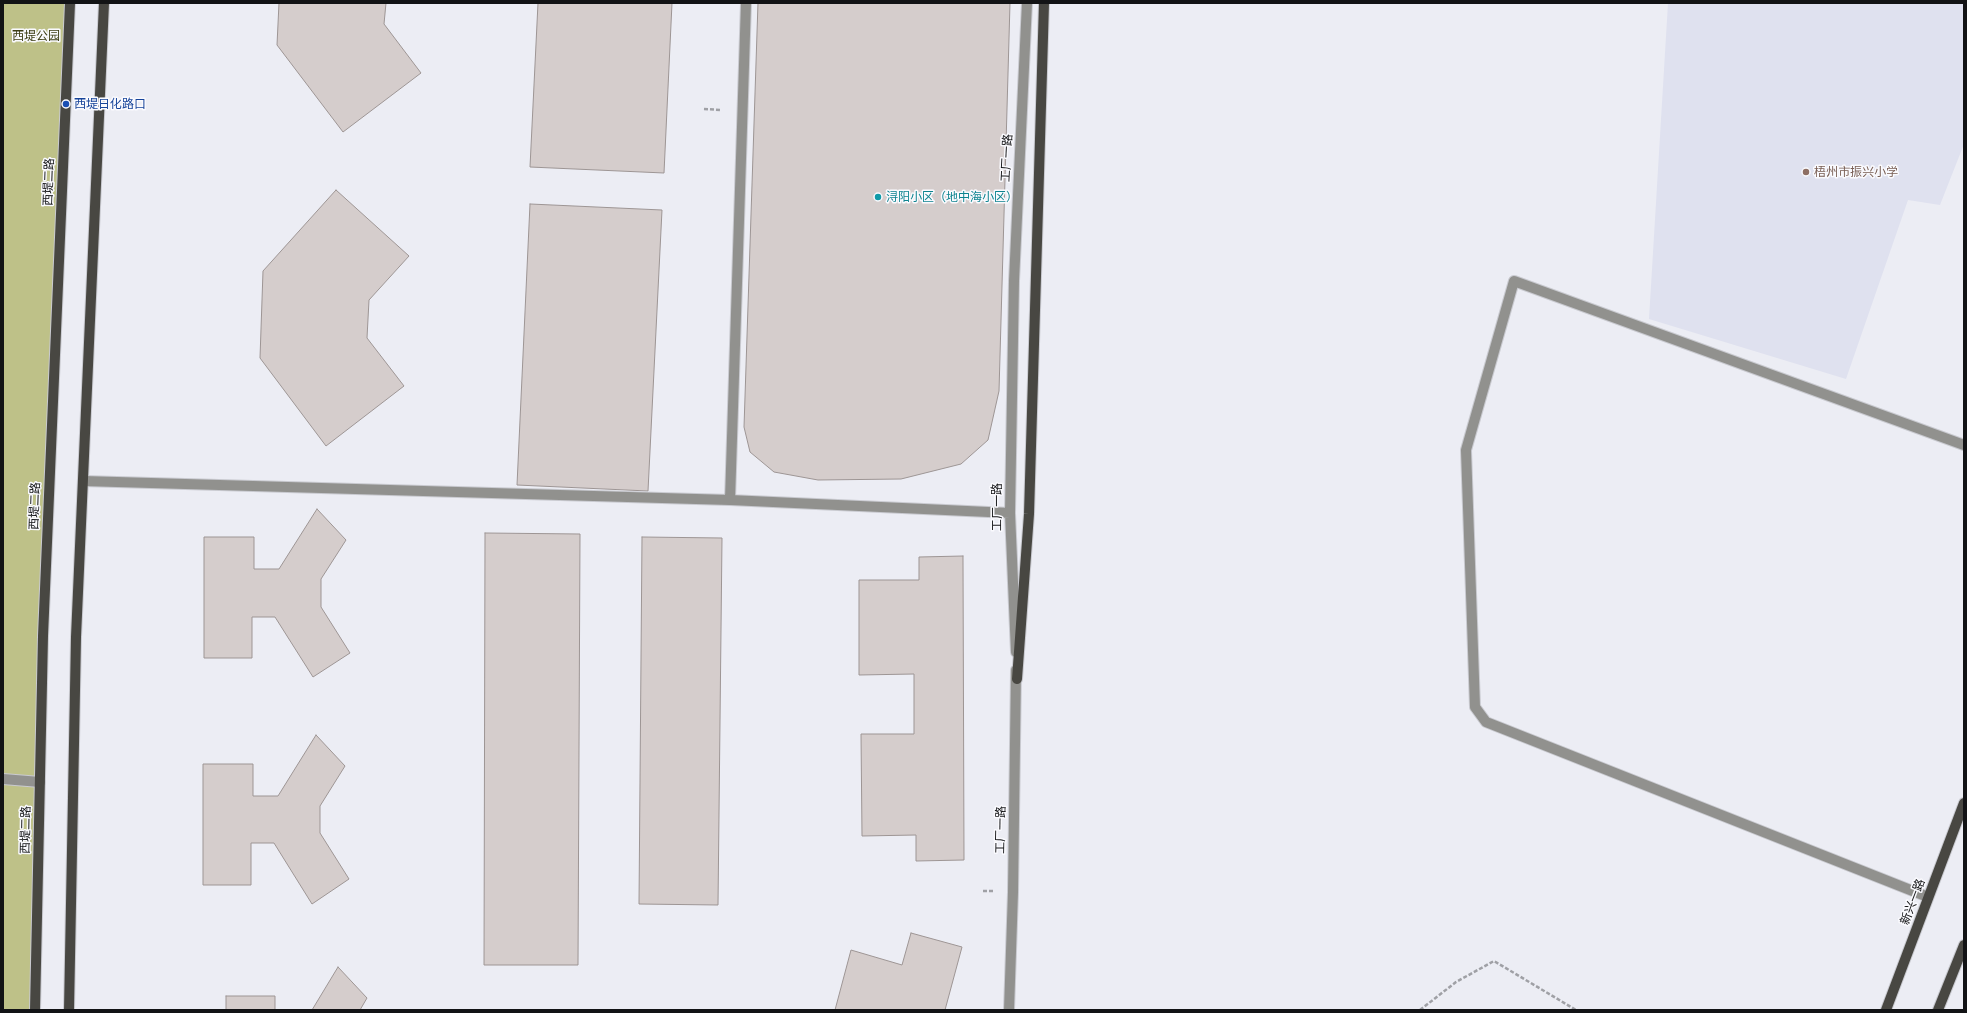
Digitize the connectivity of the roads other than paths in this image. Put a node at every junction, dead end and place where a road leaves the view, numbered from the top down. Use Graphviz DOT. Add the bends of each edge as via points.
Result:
graph roads {
  1 [pos="70,3"];
  2 [pos="104,3"];
  3 [pos="746,3"];
  4 [pos="1027,3"];
  5 [pos="1044,3"];
  6 [pos="1964,446"];
  7 [pos="83,481"];
  8 [pos="730,500"];
  9 [pos="1010,513"];
  10 [pos="1017,678"];
  11 [pos="3,778"];
  12 [pos="40,782"];
  13 [pos="1964,803"];
  14 [pos="1928,897"];
  15 [pos="1964,945"];
  16 [pos="35,1010"];
  17 [pos="69,1010"];
  18 [pos="1009,1010"];
  19 [pos="1886,1010"];
  20 [pos="1938,1010"];
  1 -- 12 [label="main road, 西堤二路" via="43,628"];
  2 -- 7 [label="main road"];
  3 -- 8 [label="street"];
  4 -- 9 [label="street, 工厂一路" via="1014,281"];
  5 -- 10 [label="main road" via="1029,514"];
  6 -- 14 [label="street" via="1514,281 1466,450 1475,707 1486,722"];
  7 -- 8 [label="street"];
  7 -- 17 [label="main road" via="76,637"];
  8 -- 9 [label="street"];
  9 -- 10 [label="street, 工厂一路"];
  10 -- 18 [label="street, 工厂一路"];
  11 -- 12 [label="street"];
  12 -- 16 [label="main road, 西堤二路"];
  13 -- 14 [label="main road, 新兴一路"];
  14 -- 19 [label="main road, 新兴一路"];
  15 -- 20 [label="main road"];
}
